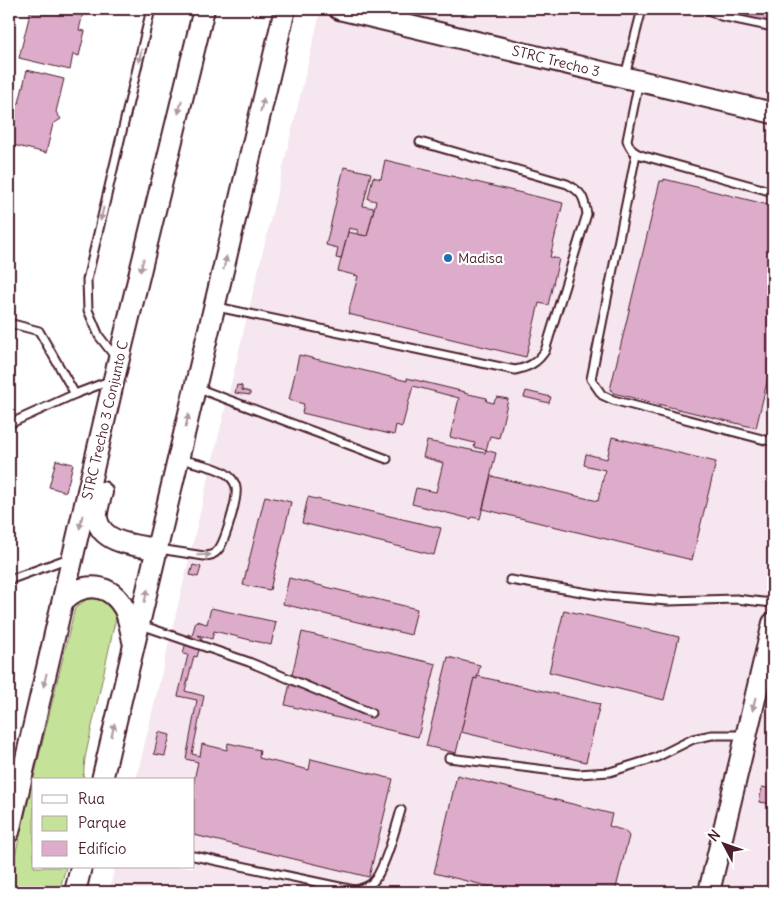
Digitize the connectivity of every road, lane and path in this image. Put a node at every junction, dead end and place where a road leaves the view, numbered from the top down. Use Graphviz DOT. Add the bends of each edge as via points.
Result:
graph roads {
  1 [pos="151,9"];
  2 [pos="204,9"];
  3 [pos="286,9"];
  4 [pos="340,9"];
  5 [pos="642,9"];
  6 [pos="707,9"];
  7 [pos="773,27"];
  8 [pos="632,79"];
  9 [pos="773,113"];
  10 [pos="420,142"];
  11 [pos="636,154"];
  12 [pos="773,192"];
  13 [pos="214,306"];
  14 [pos="9,323"];
  15 [pos="115,377"];
  16 [pos="195,388"];
  17 [pos="75,394"];
  18 [pos="9,424"];
  19 [pos="773,442"];
  20 [pos="178,459"];
  21 [pos="387,459"];
  22 [pos="156,549"];
  23 [pos="74,557"];
  24 [pos="9,580"];
  25 [pos="510,580"];
  26 [pos="63,601"];
  27 [pos="773,603"];
  28 [pos="773,622"];
  29 [pos="138,624"];
  30 [pos="133,643"];
  31 [pos="770,644"];
  32 [pos="371,713"];
  33 [pos="747,735"];
  34 [pos="449,758"];
  35 [pos="102,778"];
  36 [pos="402,810"];
  37 [pos="9,832"];
  38 [pos="195,856"];
  39 [pos="81,868"];
  40 [pos="75,892"];
  41 [pos="709,892"];
  1 -- 15 [label="lane, one-way" via="87,280 88,310"];
  2 -- 15 [label="main road, STRC Trecho 3 Conjunto C, one-way"];
  13 -- 3 [label="main road, one-way"];
  4 -- 8 [label="main road, STRC Trecho 3"];
  5 -- 8 [label="lane"];
  6 -- 7 [label="lane" via="721,16"];
  8 -- 9 [label="main road, STRC Trecho 3"];
  8 -- 11 [label="lane" via="627,140"];
  10 -- 13 [label="lane" via="567,184 578,190 585,201 587,214 545,351 528,368 515,370"];
  11 -- 12 [label="lane"];
  11 -- 19 [label="lane" via="592,379 602,395 612,400"];
  13 -- 16 [label="main road"];
  14 -- 17 [label="lane" via="39,331"];
  15 -- 17 [label="lane"];
  15 -- 22 [label="main road" via="114,438 96,517 108,536 120,542"];
  15 -- 23 [label="main road, STRC Trecho 3 Conjunto C, one-way"];
  20 -- 16 [label="main road, one-way"];
  16 -- 21 [label="lane"];
  17 -- 18 [label="lane"];
  20 -- 22 [label="main road"];
  22 -- 20 [label="lane, one-way" via="204,556 216,552 224,542 237,495 230,476"];
  29 -- 22 [label="main road, one-way"];
  23 -- 24 [label="lane"];
  23 -- 26 [label="main road, STRC Trecho 3 Conjunto C"];
  25 -- 27 [label="lane" via="606,596"];
  26 -- 30 [label="main road" via="78,589 90,586 111,593 125,611"];
  26 -- 37 [label="main road, STRC Trecho 3 Conjunto C, one-way"];
  28 -- 31 [label="main road"];
  29 -- 30 [label="main road"];
  29 -- 32 [label="lane" via="249,662"];
  35 -- 30 [label="main road, one-way"];
  31 -- 33 [label="main road, one-way"];
  33 -- 34 [label="lane" via="712,735 693,739 655,758 610,772 578,774"];
  33 -- 41 [label="main road"];
  36 -- 38 [label="lane" via="380,871 365,888 354,890"];
  39 -- 40 [label="main road"];
}
